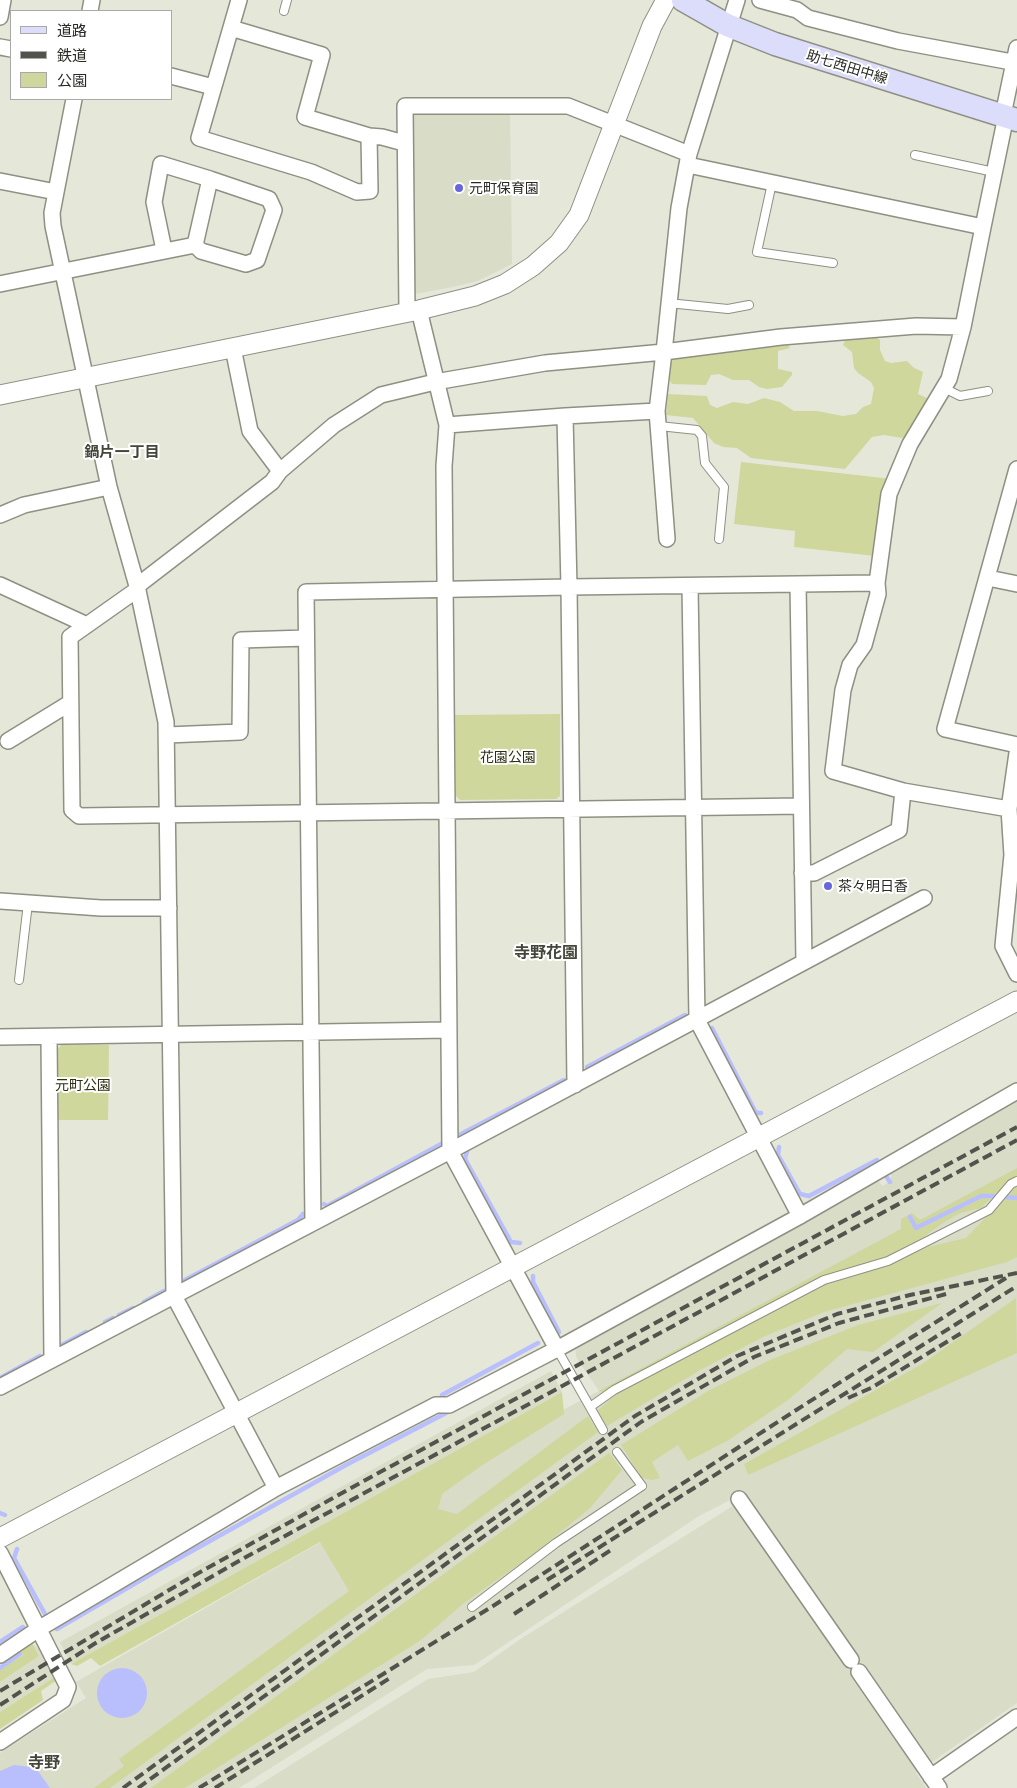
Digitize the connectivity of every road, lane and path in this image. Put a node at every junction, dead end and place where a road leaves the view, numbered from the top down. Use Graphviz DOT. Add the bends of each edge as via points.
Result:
graph roads {
  1 [pos="3,0"];
  2 [pos="239,0"];
  3 [pos="287,0"];
  4 [pos="666,0"];
  5 [pos="683,0"];
  6 [pos="737,0"];
  7 [pos="767,1"];
  8 [pos="284,11"];
  9 [pos="0,17"];
  10 [pos="727,25"];
  11 [pos="231,28"];
  12 [pos="1016,58"];
  13 [pos="172,76"];
  14 [pos="213,87"];
  15 [pos="74,100"];
  16 [pos="1009,117"];
  17 [pos="615,124"];
  18 [pos="369,136"];
  19 [pos="404,143"];
  20 [pos="916,155"];
  21 [pos="689,159"];
  22 [pos="994,172"];
  23 [pos="210,179"];
  24 [pos="0,181"];
  25 [pos="772,183"];
  26 [pos="56,192"];
  27 [pos="983,227"];
  28 [pos="195,245"];
  29 [pos="164,250"];
  30 [pos="833,263"];
  31 [pos="63,271"];
  32 [pos="0,284"];
  33 [pos="668,302"];
  34 [pos="749,305"];
  35 [pos="413,311"];
  36 [pos="963,327"];
  37 [pos="233,348"];
  38 [pos="664,352"];
  39 [pos="85,377"];
  40 [pos="435,382"];
  41 [pos="944,388"];
  42 [pos="988,391"];
  43 [pos="0,395"];
  44 [pos="565,416"];
  45 [pos="658,418"];
  46 [pos="447,425"];
  47 [pos="1017,469"];
  48 [pos="280,471"];
  49 [pos="109,486"];
  50 [pos="0,515"];
  51 [pos="667,538"];
  52 [pos="719,539"];
  53 [pos="988,578"];
  54 [pos="877,583"];
  55 [pos="798,584"];
  56 [pos="1017,584"];
  57 [pos="0,585"];
  58 [pos="690,586"];
  59 [pos="137,587"];
  60 [pos="569,588"];
  61 [pos="445,589"];
  62 [pos="87,625"];
  63 [pos="306,638"];
  64 [pos="70,703"];
  65 [pos="167,735"];
  66 [pos="8,741"];
  67 [pos="1017,745"];
  68 [pos="1017,753"];
  69 [pos="903,791"];
  70 [pos="800,806"];
  71 [pos="694,807"];
  72 [pos="573,808"];
  73 [pos="1008,809"];
  74 [pos="447,810"];
  75 [pos="308,812"];
  76 [pos="169,814"];
  77 [pos="802,873"];
  78 [pos="924,898"];
  79 [pos="0,901"];
  80 [pos="28,903"];
  81 [pos="169,908"];
  82 [pos="804,962"];
  83 [pos="1017,974"];
  84 [pos="19,980"];
  85 [pos="1017,1000"];
  86 [pos="697,1020"];
  87 [pos="449,1030"];
  88 [pos="311,1031"];
  89 [pos="170,1034"];
  90 [pos="0,1037"];
  91 [pos="49,1037"];
  92 [pos="575,1085"];
  93 [pos="1017,1091"];
  94 [pos="759,1136"];
  95 [pos="450,1152"];
  96 [pos="1017,1181"];
  97 [pos="800,1216"];
  98 [pos="313,1223"];
  99 [pos="513,1267"];
  100 [pos="174,1296"];
  101 [pos="557,1348"];
  102 [pos="52,1359"];
  103 [pos="0,1387"];
  104 [pos="590,1407"];
  105 [pos="236,1413"];
  106 [pos="603,1430"];
  107 [pos="617,1452"];
  108 [pos="276,1488"];
  109 [pos="739,1499"];
  110 [pos="0,1538"];
  111 [pos="0,1553"];
  112 [pos="472,1607"];
  113 [pos="40,1628"];
  114 [pos="0,1655"];
  115 [pos="1017,1717"];
  116 [pos="0,1742"];
  117 [pos="935,1782"];
  1 -- 9 [label="street"];
  2 -- 11 [label="street"];
  3 -- 8 [label="lane"];
  4 -- 17 [label="street" via="652,26"];
  5 -- 10 [label="main road, 助七西田中線"];
  6 -- 10 [label="street"];
  7 -- 12 [label="street" via="797,10 808,18 898,41"];
  10 -- 16 [label="main road, 助七西田中線" via="784,47"];
  10 -- 21 [label="street"];
  11 -- 14 [label="street"];
  11 -- 18 [label="street" via="322,55 305,118"];
  12 -- 16 [label="street"];
  13 -- 14 [label="street"];
  14 -- 18 [label="street" via="199,138 311,172 357,192 370,192"];
  15 -- 26 [label="street"];
  16 -- 22 [label="street"];
  17 -- 19 [label="street" via="568,106 404,106"];
  17 -- 21 [label="street"];
  17 -- 35 [label="street" via="579,216 559,243 533,266 505,284 476,296"];
  18 -- 19 [label="street"];
  19 -- 35 [label="street"];
  20 -- 22 [label="lane"];
  21 -- 25 [label="street"];
  21 -- 33 [label="street" via="679,208"];
  22 -- 27 [label="street"];
  23 -- 28 [label="street"];
  23 -- 28 [label="street" via="269,199 274,210 257,260 246,264 201,251"];
  23 -- 29 [label="street" via="161,164 154,202"];
  24 -- 26 [label="street"];
  25 -- 27 [label="street"];
  25 -- 30 [label="lane" via="757,252"];
  26 -- 31 [label="street" via="52,213"];
  27 -- 36 [label="street"];
  28 -- 29 [label="street"];
  29 -- 31 [label="street"];
  31 -- 32 [label="street"];
  31 -- 39 [label="street"];
  33 -- 34 [label="lane" via="728,309"];
  33 -- 38 [label="street"];
  35 -- 37 [label="street"];
  35 -- 40 [label="street"];
  36 -- 38 [label="street" via="916,326 781,337"];
  36 -- 41 [label="street"];
  37 -- 39 [label="street"];
  37 -- 48 [label="street" via="250,431"];
  38 -- 40 [label="street" via="545,363"];
  38 -- 45 [label="street"];
  39 -- 43 [label="street"];
  39 -- 49 [label="street"];
  40 -- 46 [label="street"];
  40 -- 48 [label="street" via="381,396 334,425"];
  41 -- 42 [label="lane" via="960,396"];
  41 -- 54 [label="street" via="910,444 889,494"];
  44 -- 45 [label="street"];
  44 -- 46 [label="street"];
  44 -- 60 [label="street"];
  45 -- 51 [label="street"];
  45 -- 52 [label="lane" via="697,430 702,436 705,463 724,486"];
  46 -- 61 [label="street"];
  47 -- 53 [label="street"];
  48 -- 59 [label="street" via="272,482"];
  49 -- 50 [label="street" via="24,505"];
  49 -- 59 [label="street"];
  53 -- 56 [label="street"];
  53 -- 67 [label="street" via="945,729"];
  54 -- 55 [label="street"];
  54 -- 69 [label="street" via="878,594 864,645 850,665 843,690 833,771"];
  55 -- 58 [label="street"];
  55 -- 70 [label="street"];
  57 -- 62 [label="street"];
  58 -- 60 [label="street"];
  58 -- 71 [label="street"];
  59 -- 62 [label="street"];
  59 -- 65 [label="street"];
  60 -- 61 [label="street"];
  60 -- 72 [label="street"];
  61 -- 63 [label="street" via="306,592"];
  61 -- 74 [label="street"];
  62 -- 64 [label="street" via="70,637"];
  63 -- 65 [label="street" via="241,640 240,732"];
  63 -- 75 [label="street"];
  64 -- 66 [label="street"];
  64 -- 76 [label="street" via="72,810 79,816"];
  65 -- 76 [label="street"];
  68 -- 73 [label="street"];
  69 -- 73 [label="street"];
  69 -- 77 [label="street" via="899,830 814,873"];
  70 -- 71 [label="street"];
  70 -- 77 [label="street"];
  71 -- 72 [label="street"];
  71 -- 86 [label="street"];
  72 -- 74 [label="street"];
  72 -- 92 [label="street"];
  73 -- 83 [label="street" via="1012,855 1003,946"];
  74 -- 75 [label="street"];
  74 -- 87 [label="street"];
  75 -- 76 [label="street"];
  75 -- 88 [label="street"];
  76 -- 81 [label="street"];
  77 -- 82 [label="street"];
  78 -- 82 [label="street"];
  79 -- 80 [label="street"];
  80 -- 81 [label="street"];
  80 -- 84 [label="lane"];
  81 -- 89 [label="street"];
  82 -- 86 [label="street"];
  85 -- 94 [label="street"];
  86 -- 92 [label="street"];
  86 -- 94 [label="street"];
  87 -- 88 [label="street"];
  87 -- 95 [label="street"];
  88 -- 89 [label="street"];
  88 -- 98 [label="street"];
  89 -- 91 [label="street"];
  89 -- 100 [label="street"];
  90 -- 91 [label="street"];
  91 -- 102 [label="street"];
  92 -- 95 [label="street"];
  93 -- 97 [label="street"];
  94 -- 97 [label="street"];
  94 -- 99 [label="street"];
  95 -- 98 [label="street"];
  95 -- 99 [label="street"];
  96 -- 104 [label="lane" via="989,1210 888,1261 824,1280 614,1390"];
  97 -- 101 [label="street"];
  98 -- 100 [label="street"];
  99 -- 101 [label="street"];
  99 -- 105 [label="street"];
  100 -- 102 [label="street"];
  100 -- 105 [label="street"];
  101 -- 104 [label="lane"];
  101 -- 108 [label="street" via="449,1405 436,1405"];
  102 -- 103 [label="street"];
  104 -- 106 [label="lane"];
  105 -- 108 [label="street"];
  105 -- 110 [label="street"];
  107 -- 112 [label="lane" via="642,1486 556,1543"];
  108 -- 113 [label="street"];
  109 -- 117 [label="street"];
  111 -- 113 [label="street"];
  113 -- 114 [label="street"];
  113 -- 116 [label="street" via="67,1682 66,1697"];
  115 -- 117 [label="street"];
}
